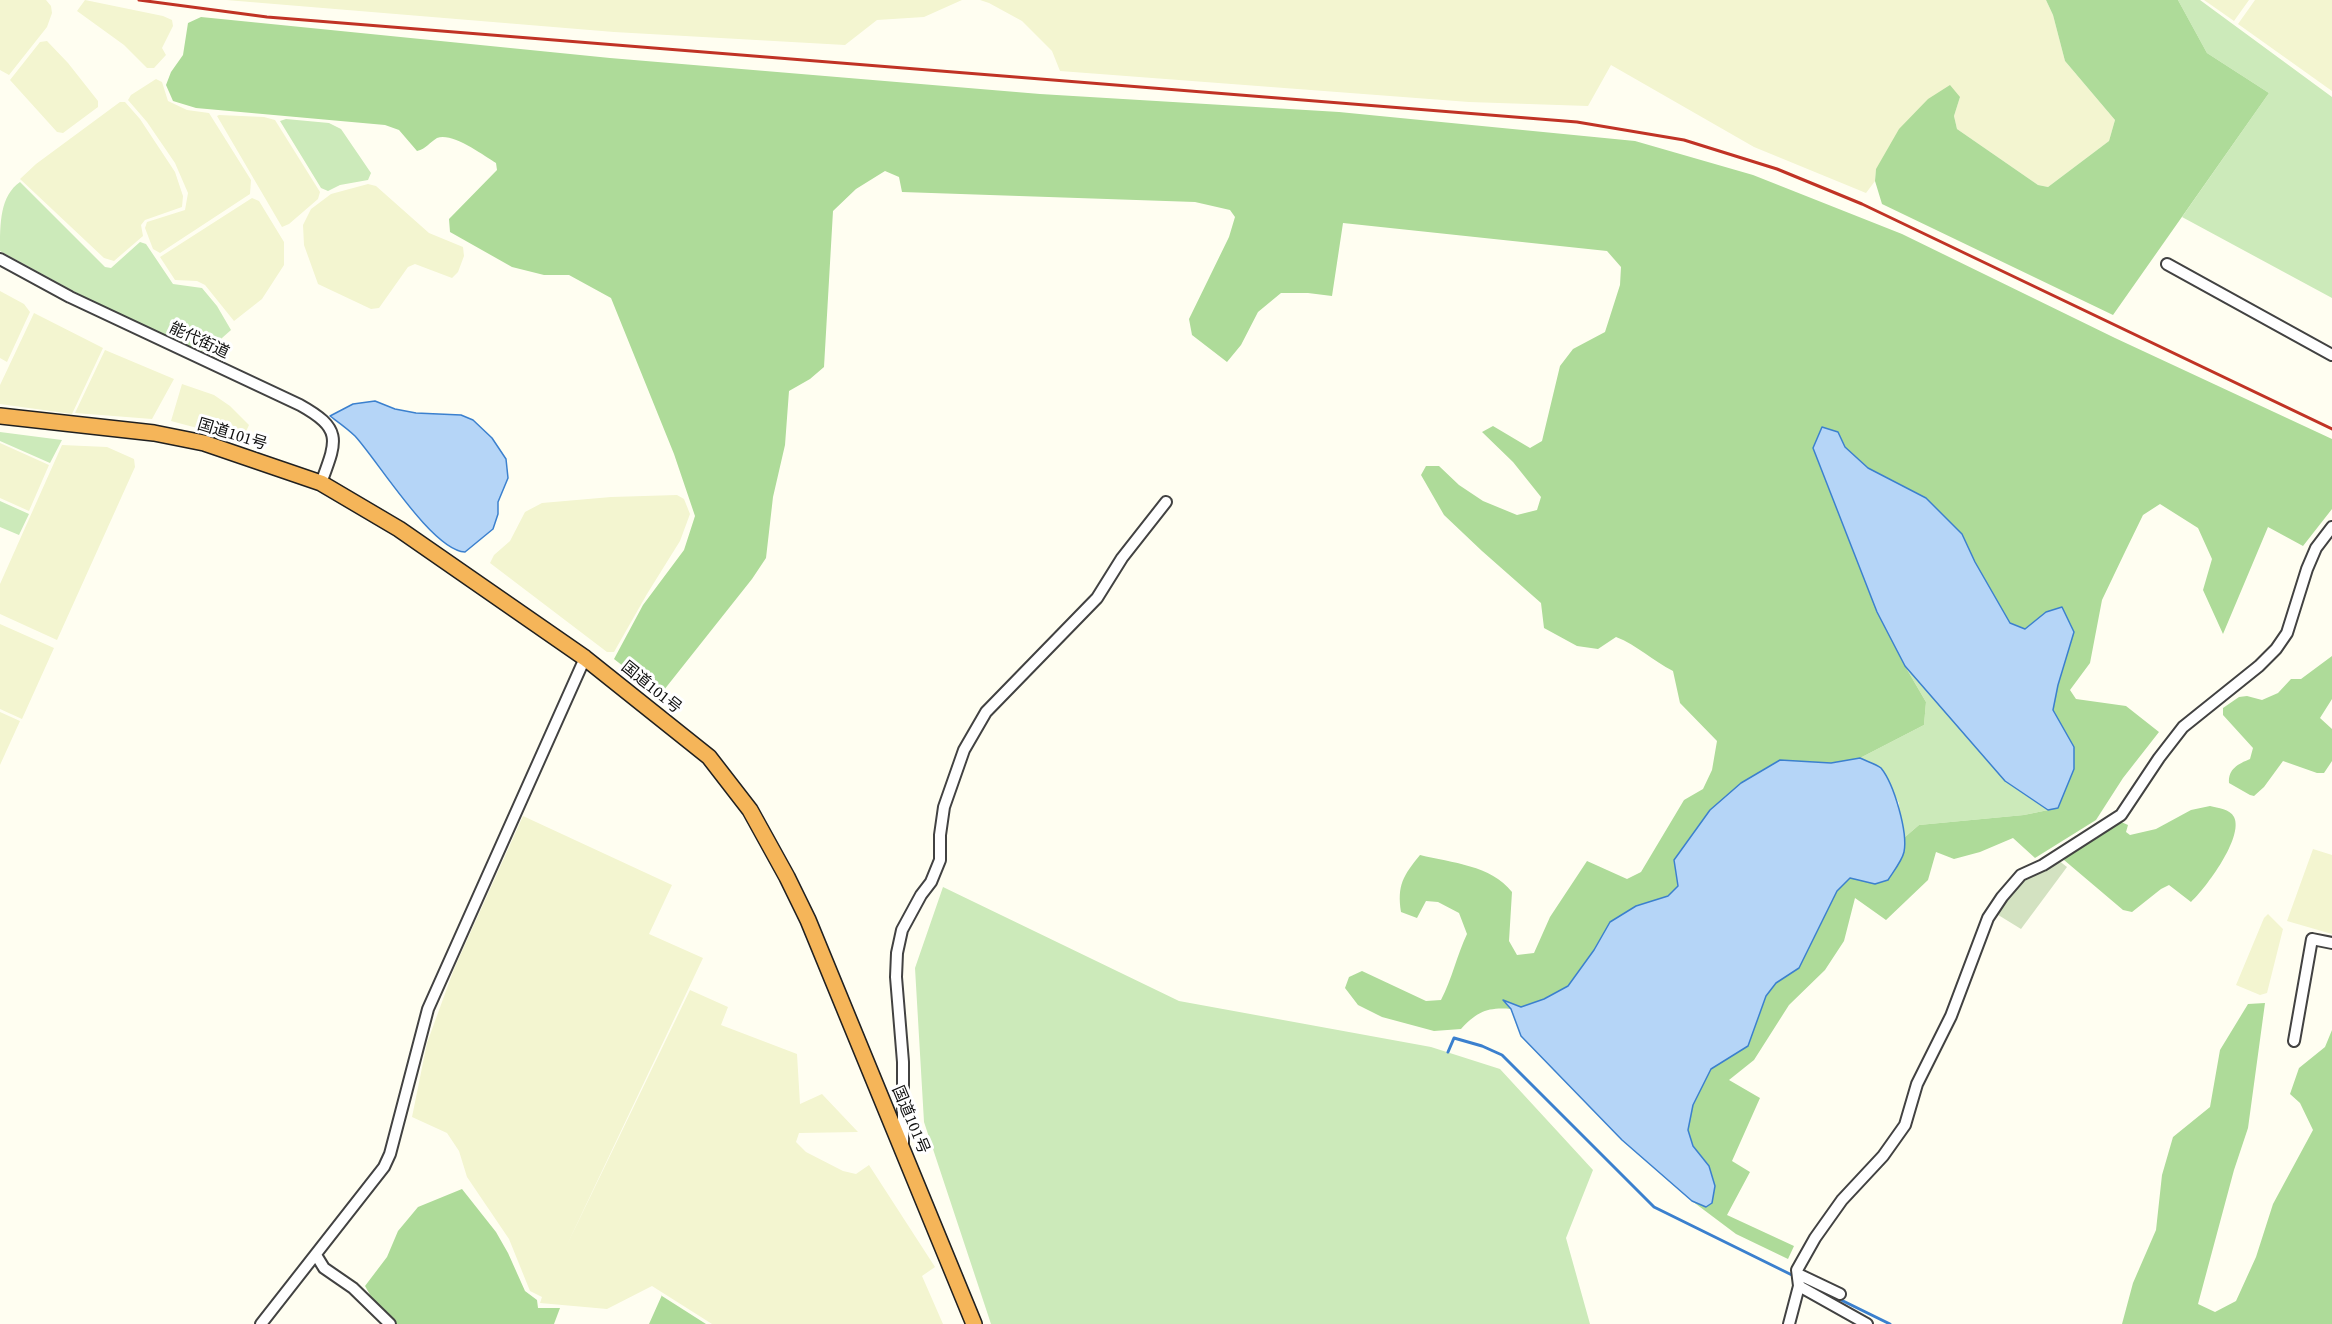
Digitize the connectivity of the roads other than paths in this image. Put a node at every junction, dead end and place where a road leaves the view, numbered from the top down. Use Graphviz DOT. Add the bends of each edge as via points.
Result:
graph roads {
  1 [pos="0,259"];
  2 [pos="2167,264"];
  3 [pos="2332,355"];
  4 [pos="0,416"];
  5 [pos="321,483"];
  6 [pos="1166,502"];
  7 [pos="2332,527"];
  8 [pos="585,658"];
  9 [pos="2332,943"];
  10 [pos="2294,1041"];
  11 [pos="903,1150"];
  12 [pos="316,1255"];
  13 [pos="1798,1274"];
  14 [pos="1799,1286"];
  15 [pos="1840,1294"];
  16 [pos="1851,1321"];
  17 [pos="261,1324"];
  18 [pos="390,1324"];
  19 [pos="974,1324"];
  20 [pos="1789,1324"];
  21 [pos="1867,1324"];
  1 -- 5 [label="street, 能代街道" via="70,297 323,418 333,433 332,453"];
  2 -- 3 [label="street"];
  4 -- 5 [label="highway, 国道101号" via="154,433 204,443"];
  5 -- 8 [label="highway, 国道101号" via="399,529"];
  6 -- 11 [label="street" via="1122,558 1097,598 986,712 964,750 944,807 940,860 932,882 902,930 897,953"];
  7 -- 13 [label="street" via="2316,548 2287,633 2276,649 2183,728 2121,814 2021,875 2002,897 1988,918 1950,1016 1917,1084 1905,1125 1883,1156 1842,1200 1815,1238"];
  8 -- 11 [label="highway, 国道101号" via="709,757 750,810 808,920"];
  8 -- 12 [label="street" via="428,1010 390,1154"];
  9 -- 10 [label="street" via="2312,939"];
  11 -- 19 [label="highway, 国道101号"];
  12 -- 17 [label="street"];
  12 -- 18 [label="street" via="324,1268 353,1288"];
  13 -- 14 [label="street"];
  13 -- 15 [label="street"];
  14 -- 16 [label="street"];
  14 -- 20 [label="street"];
  16 -- 21 [label="street"];
}
